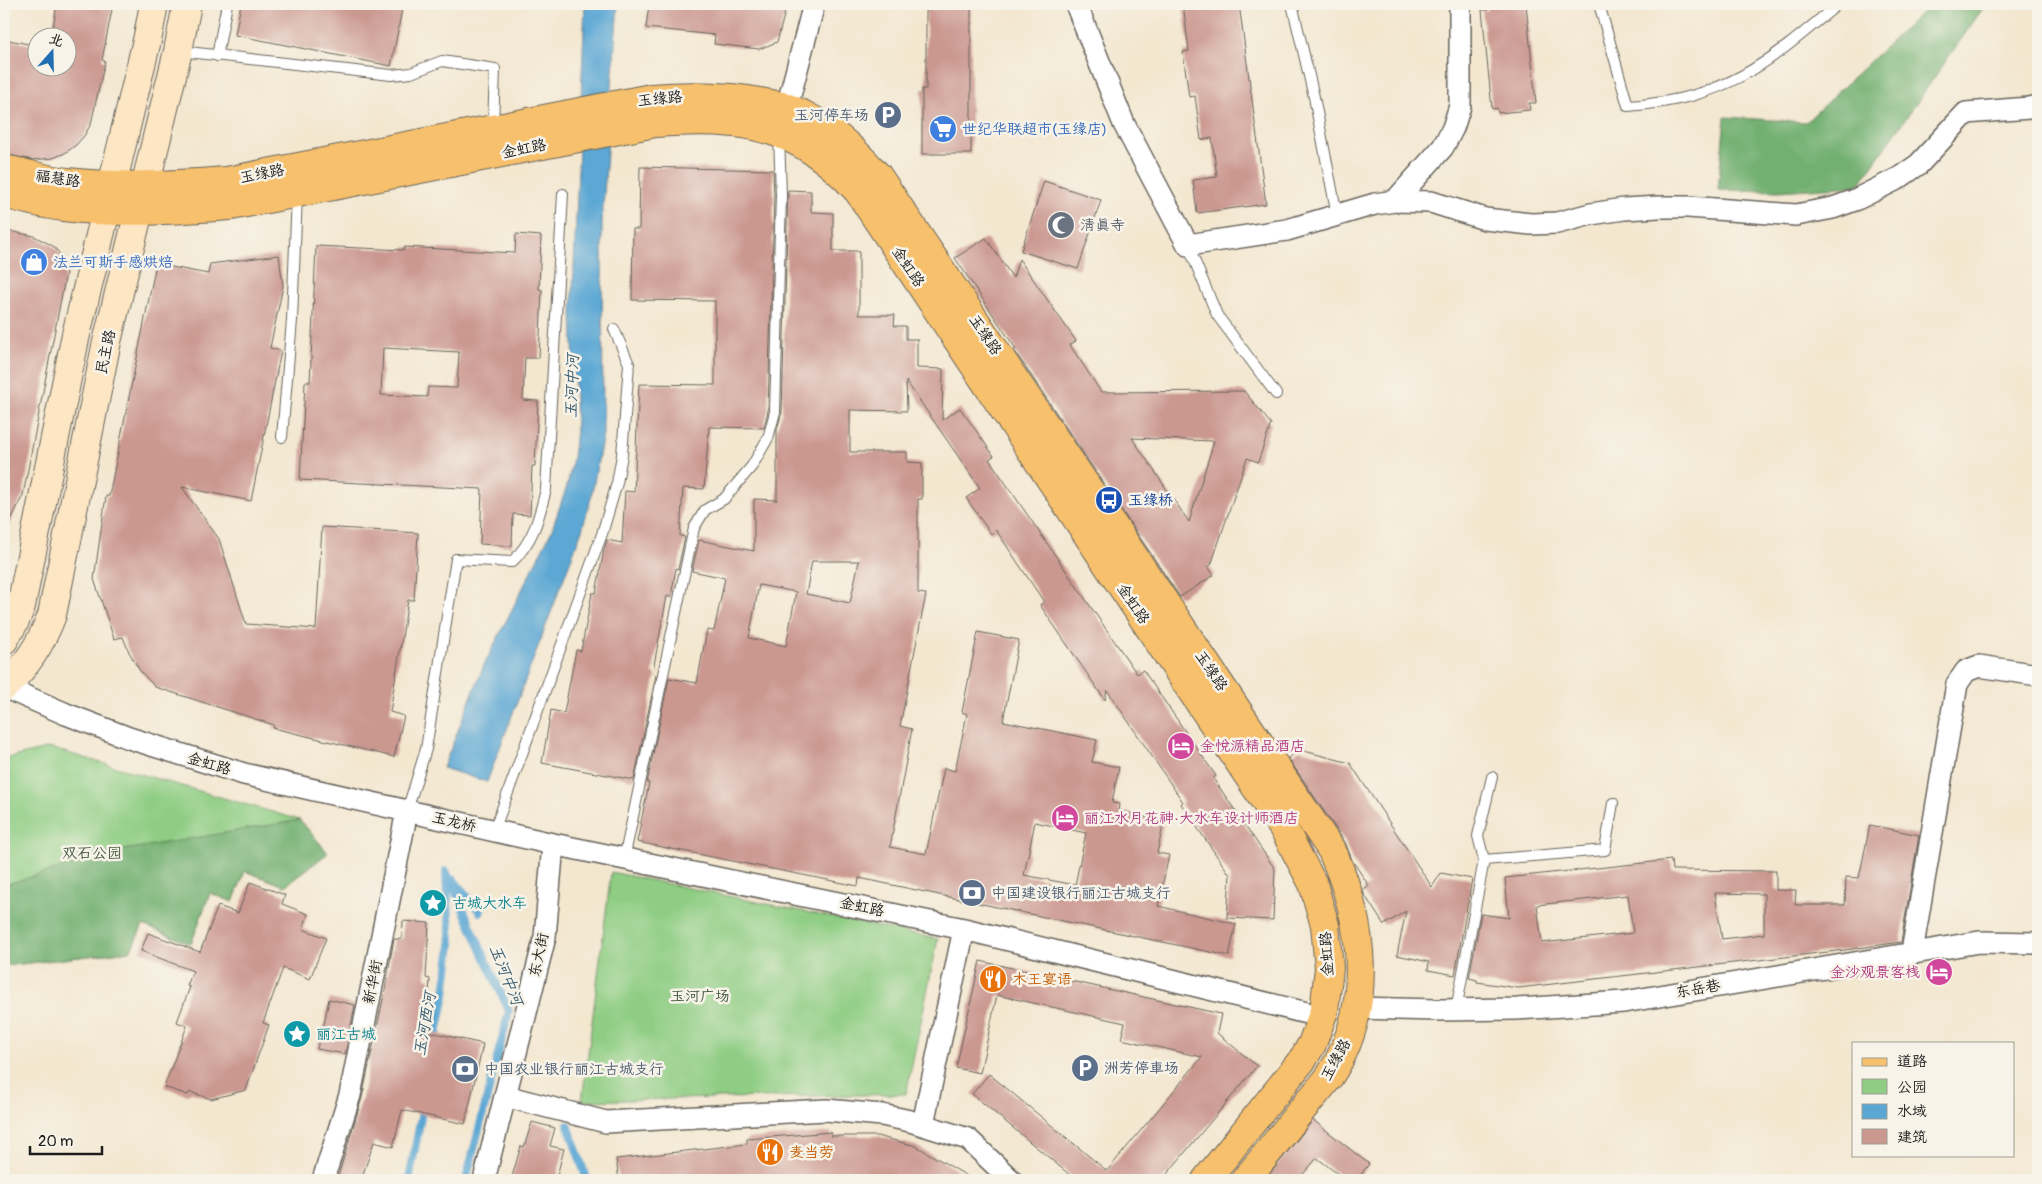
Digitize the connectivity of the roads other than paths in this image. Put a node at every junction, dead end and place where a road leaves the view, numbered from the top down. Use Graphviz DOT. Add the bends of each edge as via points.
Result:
graph roads {
  1 [pos="154,4"];
  2 [pos="187,4"];
  3 [pos="227,4"];
  4 [pos="814,4"];
  5 [pos="1076,4"];
  6 [pos="1292,4"];
  7 [pos="1460,4"];
  8 [pos="1599,4"];
  9 [pos="1838,4"];
  10 [pos="178,51"];
  11 [pos="217,56"];
  12 [pos="2038,106"];
  13 [pos="783,119"];
  14 [pos="493,142"];
  15 [pos="4,169"];
  16 [pos="297,193"];
  17 [pos="4,194"];
  18 [pos="564,194"];
  19 [pos="109,198"];
  20 [pos="142,198"];
  21 [pos="1395,201"];
  22 [pos="1337,215"];
  23 [pos="1188,245"];
  24 [pos="614,329"];
  25 [pos="1276,394"];
  26 [pos="282,437"];
  27 [pos="4,640"];
  28 [pos="2038,676"];
  29 [pos="4,687"];
  30 [pos="1492,777"];
  31 [pos="1613,803"];
  32 [pos="415,813"];
  33 [pos="490,830"];
  34 [pos="553,844"];
  35 [pos="624,859"];
  36 [pos="1484,860"];
  37 [pos="964,929"];
  38 [pos="2038,943"];
  39 [pos="1912,952"];
  40 [pos="1356,1008"];
  41 [pos="1456,1010"];
  42 [pos="1323,1017"];
  43 [pos="505,1096"];
  44 [pos="923,1124"];
  45 [pos="323,1180"];
  46 [pos="484,1180"];
  47 [pos="1011,1180"];
  48 [pos="1206,1180"];
  49 [pos="1245,1180"];
  1 -- 19 [label="main road"];
  2 -- 10 [label="main road, 民主路"];
  3 -- 11 [label="lane"];
  4 -- 13 [label="street"];
  5 -- 23 [label="street" via="1124,124"];
  6 -- 22 [label="lane"];
  7 -- 21 [label="street" via="1460,106 1453,128 1443,147"];
  8 -- 9 [label="lane" via="1628,106 1680,100 1729,83 1774,57"];
  10 -- 11 [label="lane"];
  10 -- 20 [label="main road, 民主路"];
  11 -- 14 [label="lane" via="391,75 411,73 442,60 495,69"];
  12 -- 21 [label="street" via="1966,113 1918,164 1899,178 1855,200 1796,215 1659,207 1624,209 1557,223 1531,224 1485,219 1432,202"];
  13 -- 14 [label="main road, 金虹路" via="734,123 686,108 655,123"];
  13 -- 35 [label="lane" via="775,412 764,445 752,466 724,498 705,510 694,528"];
  13 -- 40 [label="main road, 玉缘路" via="824,127 860,156 878,176 1332,852 1356,919 1360,968"];
  13 -- 42 [label="main road, 金虹路" via="858,192 1285,831 1313,884 1325,925 1329,968"];
  14 -- 16 [label="main road, 金虹路"];
  14 -- 20 [label="main road, 玉缘路" via="227,181"];
  15 -- 19 [label="main road, 福慧路" via="66,182"];
  16 -- 20 [label="main road, 金虹路" via="230,206 185,210"];
  16 -- 26 [label="lane" via="292,320"];
  17 -- 19 [label="main road, 福慧路" via="63,207"];
  18 -- 32 [label="lane" via="546,489 539,518 524,550 512,562 456,559"];
  19 -- 20 [label="main road, 金虹路"];
  19 -- 27 [label="main road" via="75,339 21,606"];
  20 -- 29 [label="main road, 民主路" via="106,346 52,615 35,654"];
  21 -- 22 [label="street"];
  22 -- 23 [label="street" via="1287,230"];
  23 -- 25 [label="lane" via="1217,315"];
  24 -- 33 [label="lane" via="629,364 617,483 602,534"];
  28 -- 39 [label="street" via="1979,666 1966,671 1957,684"];
  29 -- 32 [label="street, 金虹路" via="75,717 186,757 244,774"];
  30 -- 36 [label="lane" via="1478,836"];
  31 -- 36 [label="lane" via="1605,850"];
  32 -- 33 [label="street, 玉龙桥"];
  32 -- 45 [label="street, 新华街" via="350,1095"];
  33 -- 34 [label="street, 金虹路"];
  34 -- 35 [label="street, 金虹路"];
  34 -- 43 [label="street, 东大街" via="545,937"];
  35 -- 37 [label="street, 金虹路"];
  36 -- 41 [label="lane"];
  37 -- 42 [label="street, 金虹路"];
  37 -- 44 [label="street"];
  38 -- 39 [label="street, 东岳巷" via="1979,942"];
  39 -- 41 [label="street, 东岳巷" via="1624,1002"];
  40 -- 41 [label="street, 东岳巷"];
  40 -- 49 [label="main road, 玉缘路" via="1348,1039 1329,1077"];
  42 -- 48 [label="main road, 金虹路" via="1303,1060"];
  43 -- 44 [label="street" via="606,1122 826,1110 882,1115"];
  43 -- 46 [label="street, 东大街"];
  44 -- 47 [label="street" via="968,1139"];
}
